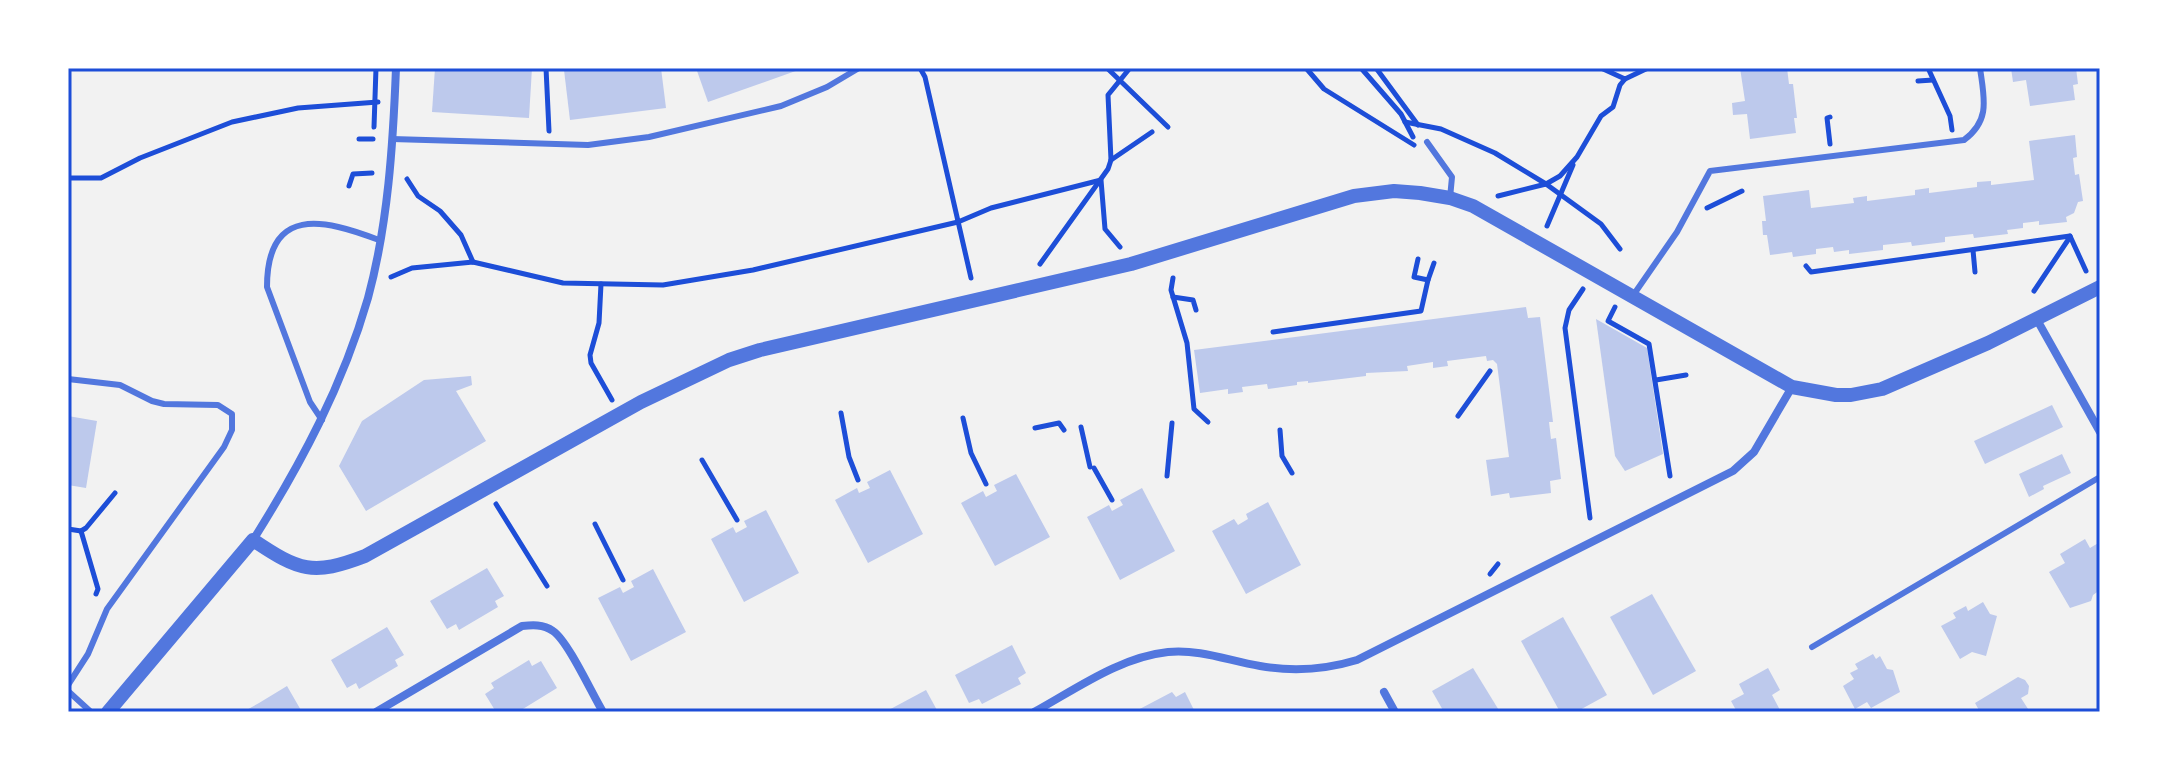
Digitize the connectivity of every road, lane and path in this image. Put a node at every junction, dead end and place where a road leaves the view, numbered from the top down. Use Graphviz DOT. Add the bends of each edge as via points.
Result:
graph roads {
  1 [pos="376,68"];
  2 [pos="396,68"];
  3 [pos="546,68"];
  4 [pos="859,68"];
  5 [pos="920,68"];
  6 [pos="1107,68"];
  7 [pos="1130,68"];
  8 [pos="1306,68"];
  9 [pos="1361,68"];
  10 [pos="1376,68"];
  11 [pos="1601,68"];
  12 [pos="1648,68"];
  13 [pos="1928,68"];
  14 [pos="1980,68"];
  15 [pos="1625,79"];
  16 [pos="1933,80"];
  17 [pos="1120,81"];
  18 [pos="1918,81"];
  19 [pos="395,101"];
  20 [pos="374,102"];
  21 [pos="1830,117"];
  22 [pos="1405,122"];
  23 [pos="1417,123"];
  24 [pos="1168,127"];
  25 [pos="1152,132"];
  26 [pos="359,139"];
  27 [pos="373,139"];
  28 [pos="392,139"];
  29 [pos="1427,142"];
  30 [pos="1954,142"];
  31 [pos="549,144"];
  32 [pos="373,150"];
  33 [pos="1832,156"];
  34 [pos="1577,157"];
  35 [pos="1111,160"];
  36 [pos="372,162"];
  37 [pos="372,173"];
  38 [pos="68,178"];
  39 [pos="407,179"];
  40 [pos="1101,180"];
  41 [pos="1546,184"];
  42 [pos="349,186"];
  43 [pos="371,187"];
  44 [pos="1742,191"];
  45 [pos="1560,194"];
  46 [pos="1498,196"];
  47 [pos="1450,198"];
  48 [pos="1690,207"];
  49 [pos="958,222"];
  50 [pos="1547,227"];
  51 [pos="2070,236"];
  52 [pos="379,240"];
  53 [pos="1121,248"];
  54 [pos="1620,249"];
  55 [pos="1973,250"];
  56 [pos="1418,259"];
  57 [pos="473,262"];
  58 [pos="1434,263"];
  59 [pos="1040,264"];
  60 [pos="1806,266"];
  61 [pos="2086,271"];
  62 [pos="1975,272"];
  63 [pos="391,277"];
  64 [pos="971,278"];
  65 [pos="1173,278"];
  66 [pos="1428,280"];
  67 [pos="601,284"];
  68 [pos="2100,287"];
  69 [pos="1584,288"];
  70 [pos="2034,291"];
  71 [pos="1173,297"];
  72 [pos="1632,297"];
  73 [pos="1616,306"];
  74 [pos="1196,310"];
  75 [pos="2035,318"];
  76 [pos="1273,332"];
  77 [pos="1654,338"];
  78 [pos="1649,344"];
  79 [pos="1490,371"];
  80 [pos="1686,375"];
  81 [pos="68,379"];
  82 [pos="1655,381"];
  83 [pos="1792,387"];
  84 [pos="614,403"];
  85 [pos="841,413"];
  86 [pos="1458,416"];
  87 [pos="963,418"];
  88 [pos="322,420"];
  89 [pos="1208,422"];
  90 [pos="1172,423"];
  91 [pos="1081,427"];
  92 [pos="1035,428"];
  93 [pos="1064,430"];
  94 [pos="1280,430"];
  95 [pos="2100,432"];
  96 [pos="702,460"];
  97 [pos="1292,473"];
  98 [pos="1167,476"];
  99 [pos="1670,476"];
  100 [pos="2100,477"];
  101 [pos="858,480"];
  102 [pos="986,484"];
  103 [pos="115,493"];
  104 [pos="1112,500"];
  105 [pos="496,504"];
  106 [pos="1590,518"];
  107 [pos="737,520"];
  108 [pos="595,524"];
  109 [pos="68,529"];
  110 [pos="81,531"];
  111 [pos="253,540"];
  112 [pos="623,580"];
  113 [pos="547,586"];
  114 [pos="98,589"];
  115 [pos="1812,647"];
  116 [pos="68,685"];
  117 [pos="68,691"];
  118 [pos="1384,692"];
  119 [pos="91,712"];
  120 [pos="108,712"];
  121 [pos="376,712"];
  122 [pos="603,712"];
  123 [pos="1034,712"];
  124 [pos="1395,712"];
  1 -- 20 [label="path"];
  2 -- 19 [label="street"];
  3 -- 31 [label="path"];
  4 -- 31 [label="lane" via="781,106 710,124 603,143"];
  5 -- 49 [label="path"];
  6 -- 17 [label="path"];
  7 -- 17 [label="path"];
  8 -- 22 [label="path" via="1324,89 1419,148"];
  9 -- 22 [label="path"];
  10 -- 23 [label="path"];
  11 -- 15 [label="path"];
  12 -- 15 [label="path"];
  13 -- 16 [label="path"];
  14 -- 30 [label="lane" via="1985,104 1980,123 1974,133"];
  15 -- 34 [label="path" via="1613,107 1601,116"];
  16 -- 18 [label="path"];
  16 -- 30 [label="path" via="1950,116"];
  17 -- 24 [label="path"];
  17 -- 35 [label="path" via="1108,95"];
  19 -- 20 [label="path"];
  19 -- 28 [label="street"];
  20 -- 27 [label="path"];
  20 -- 38 [label="path" via="298,108 232,122 101,178"];
  21 -- 33 [label="path"];
  22 -- 23 [label="path"];
  23 -- 29 [label="path"];
  23 -- 41 [label="path" via="1495,153"];
  25 -- 35 [label="path"];
  26 -- 27 [label="path"];
  27 -- 32 [label="path"];
  28 -- 31 [label="lane"];
  28 -- 52 [label="street"];
  29 -- 47 [label="lane" via="1452,177"];
  30 -- 33 [label="lane"];
  33 -- 48 [label="lane" via="1710,171"];
  34 -- 41 [label="path"];
  34 -- 45 [label="path"];
  35 -- 40 [label="path"];
  36 -- 37 [label="path"];
  37 -- 42 [label="path" via="353,174"];
  37 -- 43 [label="path"];
  39 -- 57 [label="path" via="461,235"];
  40 -- 49 [label="path" via="991,208"];
  40 -- 53 [label="path" via="1105,229"];
  40 -- 59 [label="path"];
  41 -- 45 [label="path"];
  41 -- 46 [label="path"];
  44 -- 48 [label="path" via="1701,211"];
  45 -- 50 [label="path"];
  45 -- 54 [label="path" via="1601,224"];
  47 -- 72 [label="street" via="1542,243"];
  47 -- 111 [label="street" via="1394,191 1354,196 1167,255 729,360 343,564 290,564"];
  48 -- 72 [label="lane"];
  49 -- 64 [label="path"];
  49 -- 67 [label="path" via="753,270 663,285"];
  51 -- 55 [label="path"];
  51 -- 61 [label="path"];
  51 -- 70 [label="path"];
  52 -- 88 [label="street" via="364,309"];
  52 -- 88 [label="lane" via="332,224 307,223 285,232 273,247 267,287 310,402"];
  55 -- 60 [label="path" via="1811,272"];
  55 -- 62 [label="path"];
  56 -- 66 [label="path" via="1414,277"];
  57 -- 63 [label="path" via="412,268"];
  57 -- 67 [label="path" via="563,283"];
  58 -- 66 [label="path"];
  65 -- 71 [label="path"];
  66 -- 76 [label="path" via="1421,311"];
  67 -- 84 [label="path" via="590,355"];
  68 -- 75 [label="street"];
  69 -- 106 [label="path" via="1569,310 1565,328"];
  71 -- 74 [label="path" via="1193,300"];
  71 -- 89 [label="path" via="1187,343 1194,409"];
  72 -- 83 [label="street"];
  73 -- 78 [label="path" via="1608,321"];
  75 -- 83 [label="street" via="1882,389 1836,395"];
  75 -- 95 [label="street"];
  77 -- 78 [label="path"];
  78 -- 82 [label="path"];
  79 -- 86 [label="path"];
  80 -- 82 [label="path"];
  81 -- 116 [label="lane" via="120,385 164,404 218,405 232,414 224,447 107,609"];
  82 -- 99 [label="path"];
  83 -- 123 [label="street" via="1754,452 1733,471 1357,660 1325,669 1286,670 1215,655 1169,652 1137,658"];
  85 -- 101 [label="path"];
  87 -- 102 [label="path"];
  88 -- 111 [label="street"];
  90 -- 98 [label="path"];
  91 -- 104 [label="path" via="1092,468"];
  92 -- 93 [label="path" via="1059,423"];
  94 -- 97 [label="path" via="1282,456"];
  96 -- 107 [label="path"];
  100 -- 115 [label="lane"];
  103 -- 110 [label="path"];
  105 -- 113 [label="path"];
  108 -- 112 [label="path"];
  109 -- 110 [label="path"];
  110 -- 114 [label="path"];
  111 -- 120 [label="street"];
  117 -- 119 [label="lane"];
  118 -- 124 [label="street"];
  121 -- 122 [label="street" via="522,626 537,625 562,640"];
}
